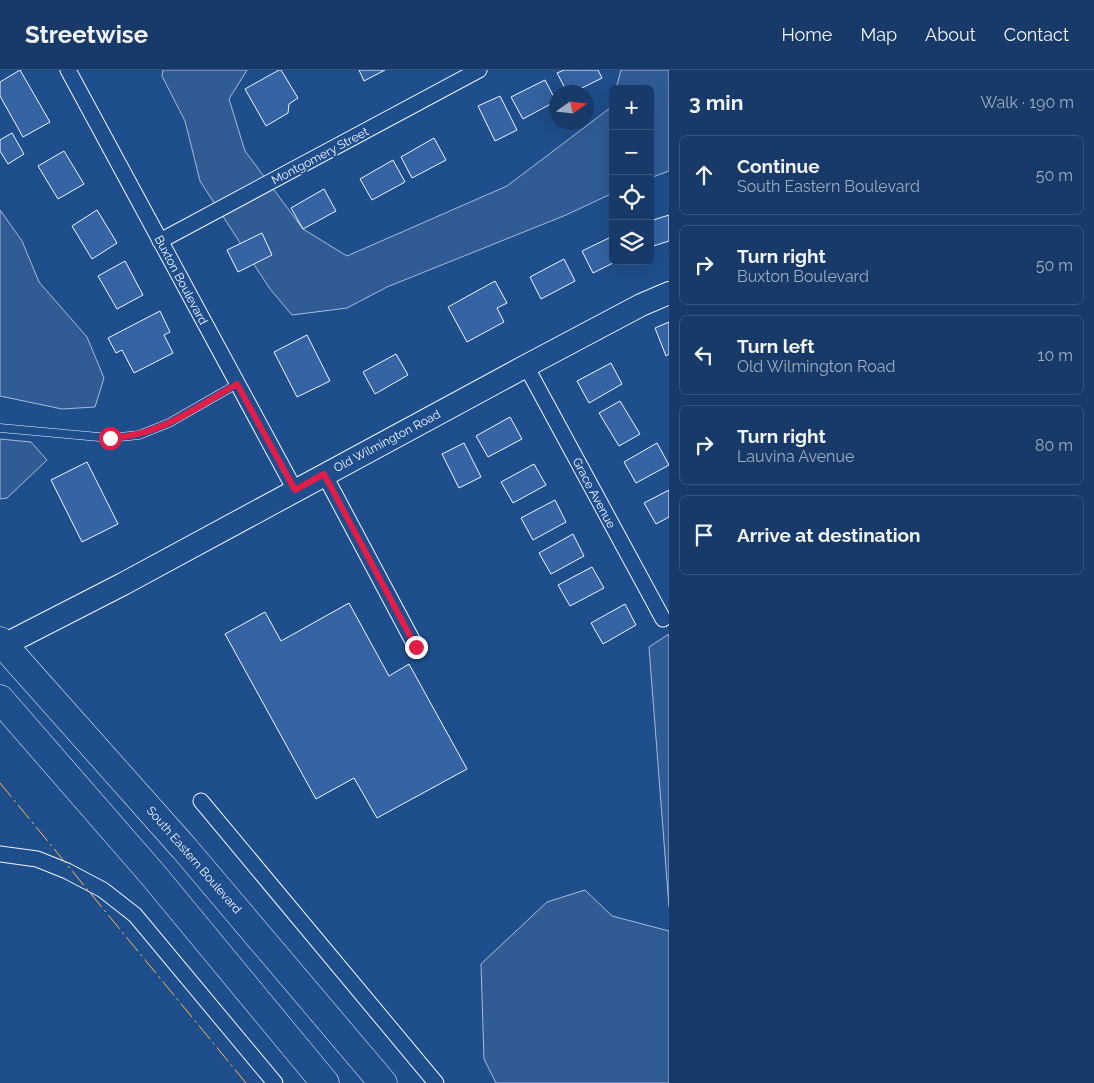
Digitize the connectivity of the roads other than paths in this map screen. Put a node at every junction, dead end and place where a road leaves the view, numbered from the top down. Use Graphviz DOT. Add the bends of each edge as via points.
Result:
graph roads {
  1 [pos="68,70"];
  2 [pos="479,70"];
  3 [pos="160,241"];
  4 [pos="669,293"];
  5 [pos="526,366"];
  6 [pos="237,384"];
  7 [pos="0,428"];
  8 [pos="324,474"];
  9 [pos="295,490"];
  10 [pos="663,619"];
  11 [pos="1,645"];
  12 [pos="416,647"];
  13 [pos="0,699"];
  14 [pos="201,801"];
  15 [pos="0,854"];
  16 [pos="275,1083"];
  17 [pos="325,1083"];
  18 [pos="383,1083"];
  19 [pos="436,1083"];
  1 -- 3 [label="street, Buxton Boulevard"];
  2 -- 3 [label="street, Montgomery Street"];
  3 -- 6 [label="street, Buxton Boulevard"];
  4 -- 5 [label="main road, Old Wilmington Road"];
  5 -- 8 [label="main road, Old Wilmington Road"];
  5 -- 10 [label="street, Grace Avenue"];
  6 -- 7 [label="lane" via="169,423 139,435 110,438"];
  6 -- 9 [label="street, Buxton Boulevard"];
  8 -- 9 [label="main road, Old Wilmington Road"];
  8 -- 12 [label="street"];
  9 -- 11 [label="main road, Old Wilmington Road" via="123,584"];
  11 -- 18 [label="highway, South Eastern Boulevard" via="184,848"];
  13 -- 17 [label="highway" via="148,869"];
  14 -- 19 [label="street"];
  15 -- 16 [label="street" via="37,859 67,871 103,890 135,915"];
}
